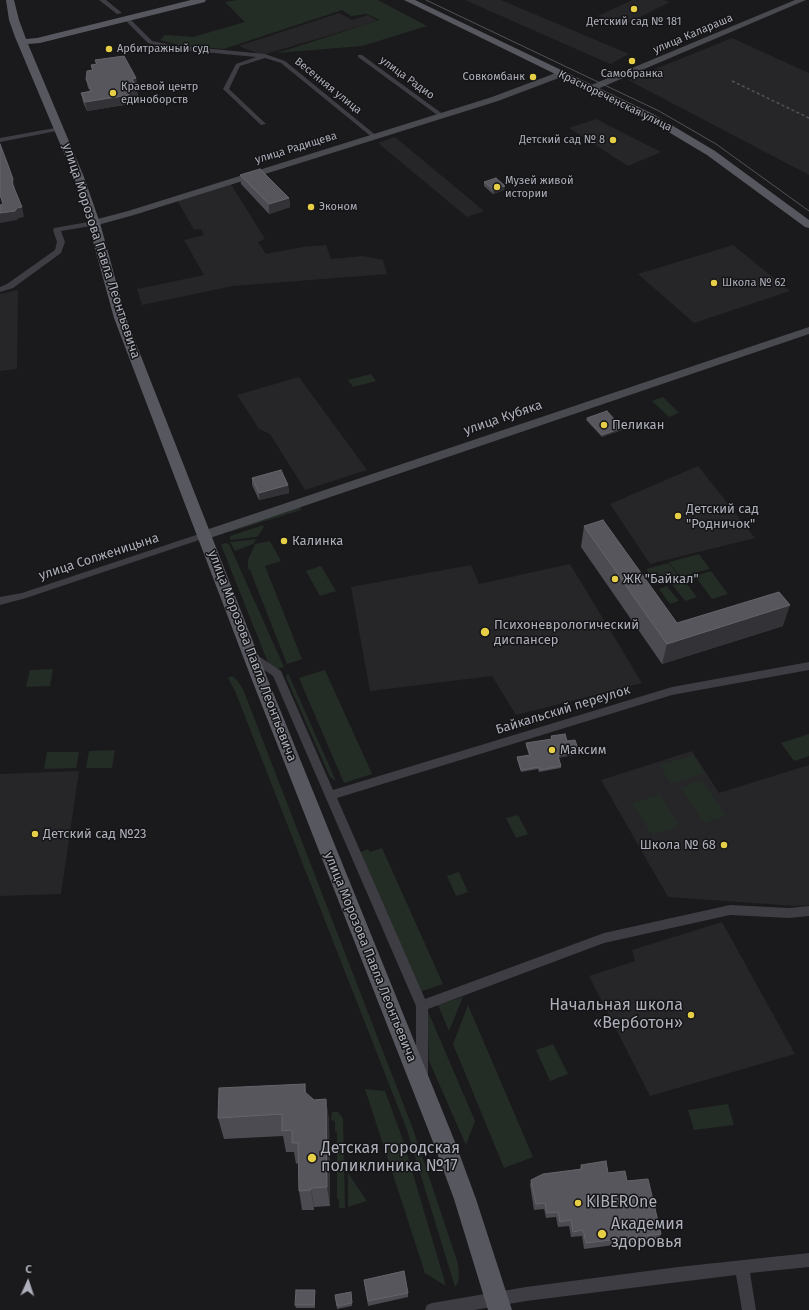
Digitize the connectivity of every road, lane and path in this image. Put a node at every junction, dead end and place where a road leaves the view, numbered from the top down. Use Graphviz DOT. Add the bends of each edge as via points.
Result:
graph roads {
  1 [pos="10,0"];
  2 [pos="102,0"];
  3 [pos="191,0"];
  4 [pos="202,0"];
  5 [pos="408,0"];
  6 [pos="802,0"];
  7 [pos="119,12"];
  8 [pos="127,19"];
  9 [pos="14,21"];
  10 [pos="27,28"];
  11 [pos="38,30"];
  12 [pos="67,30"];
  13 [pos="22,42"];
  14 [pos="265,56"];
  15 [pos="360,56"];
  16 [pos="561,74"];
  17 [pos="592,88"];
  18 [pos="442,116"];
  19 [pos="263,124"];
  20 [pos="60,129"];
  21 [pos="375,137"];
  22 [pos="0,140"];
  23 [pos="94,223"];
  24 [pos="809,224"];
  25 [pos="0,290"];
  26 [pos="809,330"];
  27 [pos="205,535"];
  28 [pos="0,601"];
  29 [pos="251,655"];
  30 [pos="809,666"];
  31 [pos="330,796"];
  32 [pos="809,911"];
  33 [pos="422,1006"];
  34 [pos="422,1088"];
  35 [pos="809,1260"];
  36 [pos="742,1267"];
  37 [pos="498,1304"];
  38 [pos="432,1310"];
  39 [pos="749,1310"];
  1 -- 9 [label="main road, улица Морозова Павла Леонтьевича"];
  2 -- 7 [label="street"];
  3 -- 12 [label="main road"];
  4 -- 8 [label="main road"];
  5 -- 16 [label="main road, Краснореченская улица"];
  6 -- 17 [label="street, улица Калараша"];
  8 -- 13 [label="main road" via="37,41"];
  8 -- 14 [label="street, Весенняя улица" via="150,42 172,47"];
  9 -- 10 [label="main road"];
  9 -- 13 [label="main road, улица Морозова Павла Леонтьевича"];
  11 -- 12 [label="main road"];
  12 -- 13 [label="main road"];
  13 -- 20 [label="main road, улица Морозова Павла Леонтьевича"];
  14 -- 19 [label="street" via="238,65 226,89"];
  14 -- 21 [label="street, Весенняя улица" via="283,62"];
  15 -- 18 [label="street, улица Радио"];
  16 -- 17 [label="main road, Краснореченская улица"];
  16 -- 18 [label="street, улица Радищева"];
  17 -- 24 [label="main road, Краснореченская улица" via="649,116 711,153"];
  18 -- 21 [label="street, улица Радищева"];
  20 -- 22 [label="street"];
  20 -- 23 [label="main road, улица Морозова Павла Леонтьевича"];
  21 -- 23 [label="street, улица Радищева"];
  23 -- 25 [label="street, улица Радищева" via="56,230 62,245 58,250 10,286"];
  23 -- 27 [label="main road, улица Морозова Павла Леонтьевича" via="120,318"];
  26 -- 27 [label="street, улица Кубяка"];
  27 -- 28 [label="street, улица Солженицына" via="23,596"];
  27 -- 29 [label="main road, улица Морозова Павла Леонтьевича"];
  29 -- 31 [label="street" via="277,674"];
  29 -- 34 [label="main road, улица Морозова Павла Леонтьевича"];
  30 -- 31 [label="street, Байкальский переулок" via="672,691"];
  31 -- 33 [label="street"];
  32 -- 33 [label="street" via="789,913 730,910 604,938"];
  33 -- 34 [label="street"];
  34 -- 37 [label="main road, улица Морозова Павла Леонтьевича" via="465,1199"];
  35 -- 36 [label="street"];
  36 -- 37 [label="street"];
  36 -- 39 [label="street"];
  37 -- 38 [label="street"];
}
